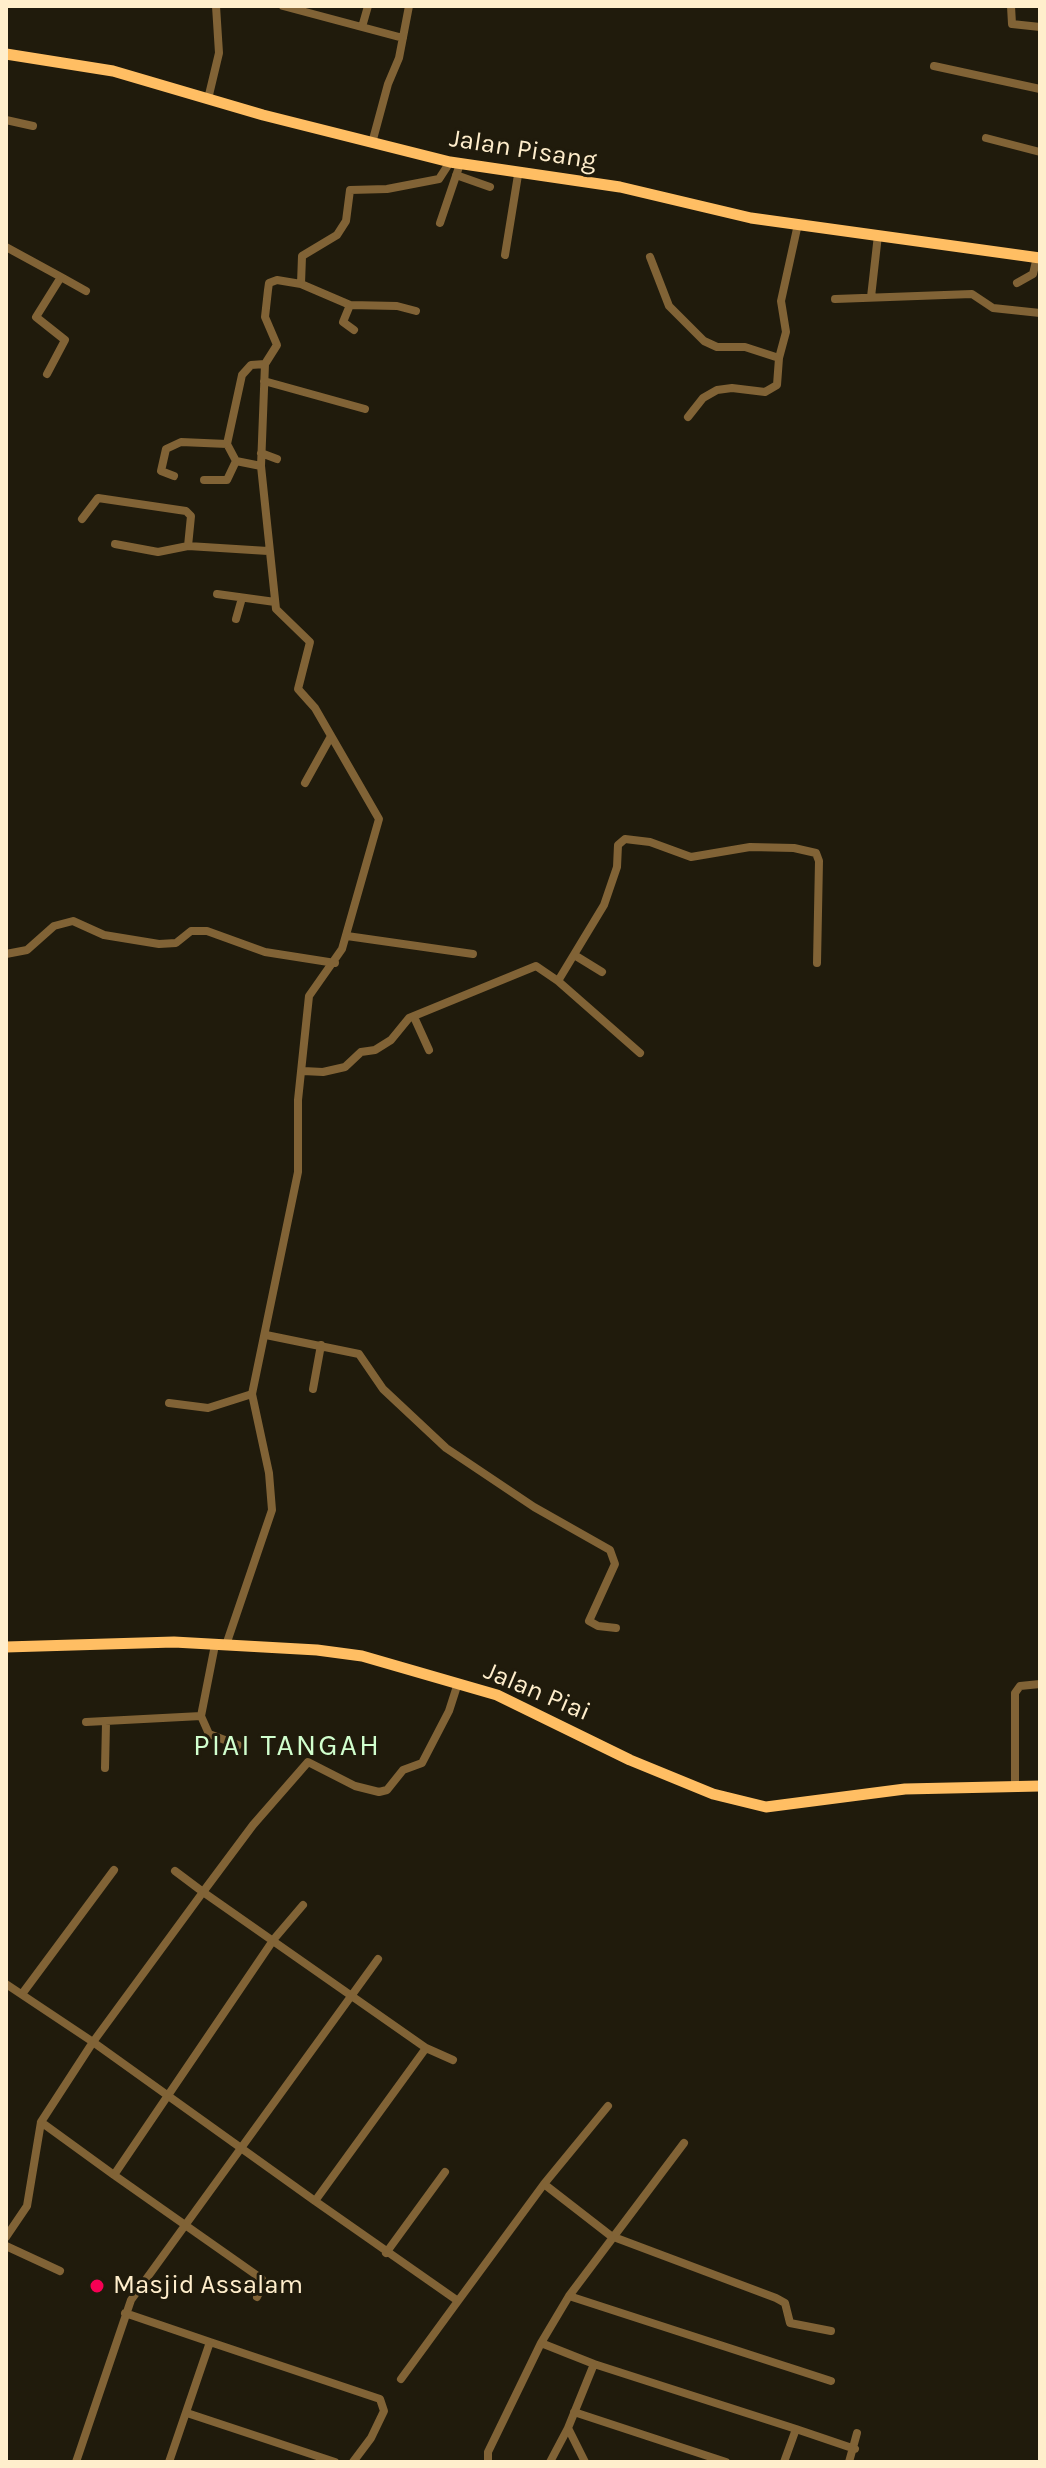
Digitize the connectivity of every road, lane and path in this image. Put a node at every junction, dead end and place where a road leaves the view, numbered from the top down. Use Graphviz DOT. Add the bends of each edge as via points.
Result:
graph roads {
  1 [pos="216,6"];
  2 [pos="283,6"];
  3 [pos="323,6"];
  4 [pos="368,6"];
  5 [pos="409,6"];
  6 [pos="1011,6"];
  7 [pos="320,17"];
  8 [pos="362,27"];
  9 [pos="1040,27"];
  10 [pos="403,38"];
  11 [pos="6,54"];
  12 [pos="934,66"];
  13 [pos="1040,89"];
  14 [pos="208,99"];
  15 [pos="6,120"];
  16 [pos="33,126"];
  17 [pos="986,138"];
  18 [pos="372,143"];
  19 [pos="1040,152"];
  20 [pos="455,167"];
  21 [pos="518,175"];
  22 [pos="490,187"];
  23 [pos="440,223"];
  24 [pos="798,224"];
  25 [pos="878,235"];
  26 [pos="6,247"];
  27 [pos="505,255"];
  28 [pos="650,257"];
  29 [pos="1039,258"];
  30 [pos="61,277"];
  31 [pos="1017,283"];
  32 [pos="301,284"];
  33 [pos="86,291"];
  34 [pos="871,297"];
  35 [pos="835,299"];
  36 [pos="350,305"];
  37 [pos="416,311"];
  38 [pos="1040,313"];
  39 [pos="354,330"];
  40 [pos="779,358"];
  41 [pos="265,364"];
  42 [pos="47,374"];
  43 [pos="264,381"];
  44 [pos="365,409"];
  45 [pos="688,417"];
  46 [pos="227,444"];
  47 [pos="261,453"];
  48 [pos="277,459"];
  49 [pos="236,461"];
  50 [pos="261,466"];
  51 [pos="174,476"];
  52 [pos="204,480"];
  53 [pos="82,519"];
  54 [pos="115,544"];
  55 [pos="188,546"];
  56 [pos="268,551"];
  57 [pos="217,594"];
  58 [pos="242,598"];
  59 [pos="275,602"];
  60 [pos="236,619"];
  61 [pos="330,738"];
  62 [pos="305,783"];
  63 [pos="347,936"];
  64 [pos="6,954"];
  65 [pos="473,954"];
  66 [pos="576,956"];
  67 [pos="335,963"];
  68 [pos="817,963"];
  69 [pos="602,972"];
  70 [pos="558,981"];
  71 [pos="414,1017"];
  72 [pos="429,1050"];
  73 [pos="640,1053"];
  74 [pos="303,1071"];
  75 [pos="266,1335"];
  76 [pos="321,1345"];
  77 [pos="313,1389"];
  78 [pos="252,1394"];
  79 [pos="169,1403"];
  80 [pos="616,1628"];
  81 [pos="220,1645"];
  82 [pos="6,1647"];
  83 [pos="458,1683"];
  84 [pos="1040,1684"];
  85 [pos="201,1716"];
  86 [pos="86,1722"];
  87 [pos="106,1723"];
  88 [pos="238,1745"];
  89 [pos="105,1768"];
  90 [pos="1040,1786"];
  91 [pos="1015,1787"];
  92 [pos="114,1870"];
  93 [pos="175,1871"];
  94 [pos="203,1892"];
  95 [pos="303,1905"];
  96 [pos="274,1939"];
  97 [pos="378,1959"];
  98 [pos="6,1984"];
  99 [pos="22,1994"];
  100 [pos="350,1995"];
  101 [pos="93,2042"];
  102 [pos="426,2048"];
  103 [pos="453,2060"];
  104 [pos="167,2094"];
  105 [pos="608,2106"];
  106 [pos="41,2122"];
  107 [pos="684,2143"];
  108 [pos="239,2148"];
  109 [pos="445,2172"];
  110 [pos="114,2175"];
  111 [pos="544,2184"];
  112 [pos="315,2201"];
  113 [pos="185,2224"];
  114 [pos="611,2236"];
  115 [pos="6,2237"];
  116 [pos="6,2246"];
  117 [pos="386,2253"];
  118 [pos="60,2271"];
  119 [pos="569,2296"];
  120 [pos="257,2297"];
  121 [pos="458,2301"];
  122 [pos="125,2313"];
  123 [pos="831,2331"];
  124 [pos="210,2342"];
  125 [pos="541,2343"];
  126 [pos="594,2364"];
  127 [pos="401,2379"];
  128 [pos="831,2381"];
  129 [pos="574,2412"];
  130 [pos="187,2413"];
  131 [pos="568,2428"];
  132 [pos="796,2429"];
  133 [pos="857,2433"];
  134 [pos="855,2449"];
  135 [pos="76,2462"];
  136 [pos="169,2462"];
  137 [pos="335,2462"];
  138 [pos="353,2462"];
  139 [pos="488,2462"];
  140 [pos="550,2462"];
  141 [pos="585,2462"];
  142 [pos="726,2462"];
  143 [pos="784,2462"];
  144 [pos="849,2462"];
  1 -- 14 [label="street" via="219,53"];
  2 -- 7 [label="street"];
  3 -- 7 [label="street"];
  4 -- 8 [label="street"];
  5 -- 10 [label="street"];
  6 -- 9 [label="street" via="1012,24"];
  7 -- 8 [label="street"];
  8 -- 10 [label="street"];
  10 -- 18 [label="street"];
  11 -- 14 [label="street, Jalan Pisang" via="113,71"];
  12 -- 13 [label="street"];
  14 -- 18 [label="street, Jalan Pisang"];
  15 -- 16 [label="street"];
  17 -- 19 [label="street"];
  18 -- 20 [label="street, Jalan Pisang"];
  20 -- 21 [label="street, Jalan Pisang"];
  20 -- 22 [label="street"];
  20 -- 23 [label="street"];
  20 -- 32 [label="street" via="439,179 350,190 346,221 337,235 302,256"];
  21 -- 24 [label="street, Jalan Pisang" via="620,187"];
  21 -- 27 [label="street"];
  24 -- 25 [label="street, Jalan Pisang"];
  24 -- 40 [label="street" via="781,301 786,332"];
  25 -- 29 [label="street, Jalan Pisang"];
  25 -- 34 [label="street"];
  26 -- 30 [label="street"];
  28 -- 40 [label="street" via="669,306 704,341"];
  29 -- 31 [label="street" via="1033,274"];
  30 -- 33 [label="street"];
  30 -- 42 [label="street" via="36,317 65,340"];
  32 -- 36 [label="street"];
  32 -- 41 [label="street" via="269,283 265,317 277,345"];
  34 -- 35 [label="street"];
  34 -- 38 [label="street" via="972,294 993,308"];
  36 -- 37 [label="street"];
  36 -- 39 [label="street" via="343,322"];
  40 -- 45 [label="street" via="780,379 774,388 760,393 717,390"];
  41 -- 43 [label="street"];
  41 -- 46 [label="street" via="251,365 242,375"];
  43 -- 44 [label="street"];
  43 -- 47 [label="street"];
  46 -- 49 [label="street"];
  46 -- 51 [label="street" via="181,442 166,449 161,471"];
  47 -- 48 [label="street"];
  47 -- 50 [label="street"];
  49 -- 50 [label="street"];
  49 -- 52 [label="street" via="227,480"];
  50 -- 56 [label="street"];
  53 -- 55 [label="street" via="98,498 186,511 191,516"];
  54 -- 55 [label="street" via="167,553"];
  55 -- 56 [label="street"];
  56 -- 59 [label="street"];
  57 -- 58 [label="street"];
  58 -- 59 [label="street"];
  58 -- 60 [label="street"];
  59 -- 61 [label="street" via="280,615 310,642 298,689"];
  61 -- 62 [label="street"];
  61 -- 63 [label="street" via="379,819"];
  63 -- 65 [label="street"];
  63 -- 67 [label="street"];
  64 -- 67 [label="street" via="27,950 54,926 73,921 104,935 159,944 176,943 191,931 207,931 265,952"];
  66 -- 68 [label="street" via="611,887 618,845 635,839 691,857 750,847 816,853"];
  66 -- 69 [label="street"];
  66 -- 70 [label="street"];
  67 -- 74 [label="street" via="309,996"];
  70 -- 71 [label="street" via="540,967 530,967"];
  70 -- 73 [label="street"];
  71 -- 72 [label="street"];
  71 -- 74 [label="street" via="391,1040 361,1052 345,1067"];
  74 -- 75 [label="street" via="298,1172"];
  75 -- 76 [label="street"];
  75 -- 78 [label="street"];
  76 -- 77 [label="street"];
  76 -- 80 [label="street" via="359,1354 383,1389 459,1458 610,1550 615,1564 589,1621"];
  78 -- 79 [label="street" via="201,1409"];
  78 -- 81 [label="street" via="272,1510"];
  81 -- 82 [label="street, Jalan Piai"];
  81 -- 83 [label="street, Jalan Piai" via="343,1653"];
  81 -- 85 [label="street"];
  83 -- 91 [label="street, Jalan Piai" via="519,1704 630,1760 746,1804 793,1805 951,1785"];
  83 -- 94 [label="street" via="420,1764 403,1770 379,1792 308,1762"];
  84 -- 91 [label="street" via="1020,1686 1015,1693"];
  85 -- 87 [label="street"];
  85 -- 88 [label="street" via="209,1734"];
  86 -- 87 [label="street"];
  87 -- 89 [label="street"];
  90 -- 91 [label="street, Jalan Piai"];
  92 -- 99 [label="street"];
  93 -- 94 [label="street"];
  94 -- 96 [label="street"];
  94 -- 101 [label="street"];
  95 -- 96 [label="street"];
  96 -- 100 [label="street"];
  96 -- 104 [label="street"];
  97 -- 100 [label="street"];
  98 -- 99 [label="street"];
  99 -- 101 [label="street"];
  100 -- 102 [label="street"];
  100 -- 108 [label="street"];
  101 -- 104 [label="street"];
  101 -- 106 [label="street"];
  102 -- 103 [label="street"];
  102 -- 112 [label="street"];
  104 -- 108 [label="street"];
  104 -- 110 [label="street"];
  105 -- 111 [label="street"];
  106 -- 110 [label="street"];
  106 -- 115 [label="street" via="27,2206"];
  107 -- 114 [label="street"];
  108 -- 112 [label="street"];
  108 -- 113 [label="street"];
  109 -- 117 [label="street"];
  110 -- 113 [label="street"];
  111 -- 114 [label="street"];
  111 -- 121 [label="street"];
  112 -- 117 [label="street"];
  113 -- 120 [label="street" via="262,2279"];
  113 -- 122 [label="street"];
  114 -- 119 [label="street"];
  114 -- 123 [label="street" via="782,2301 790,2323"];
  116 -- 118 [label="street"];
  117 -- 121 [label="street"];
  119 -- 125 [label="street"];
  119 -- 128 [label="street"];
  121 -- 127 [label="street"];
  122 -- 124 [label="street"];
  122 -- 135 [label="street"];
  124 -- 130 [label="street"];
  124 -- 138 [label="street" via="380,2399 384,2411"];
  125 -- 126 [label="street"];
  125 -- 139 [label="street" via="488,2452"];
  126 -- 129 [label="street"];
  126 -- 132 [label="street"];
  129 -- 131 [label="street"];
  129 -- 142 [label="street"];
  130 -- 136 [label="street"];
  130 -- 137 [label="street"];
  131 -- 140 [label="street"];
  131 -- 141 [label="street"];
  132 -- 134 [label="street"];
  132 -- 143 [label="street"];
  133 -- 134 [label="street"];
  134 -- 144 [label="street"];
}
